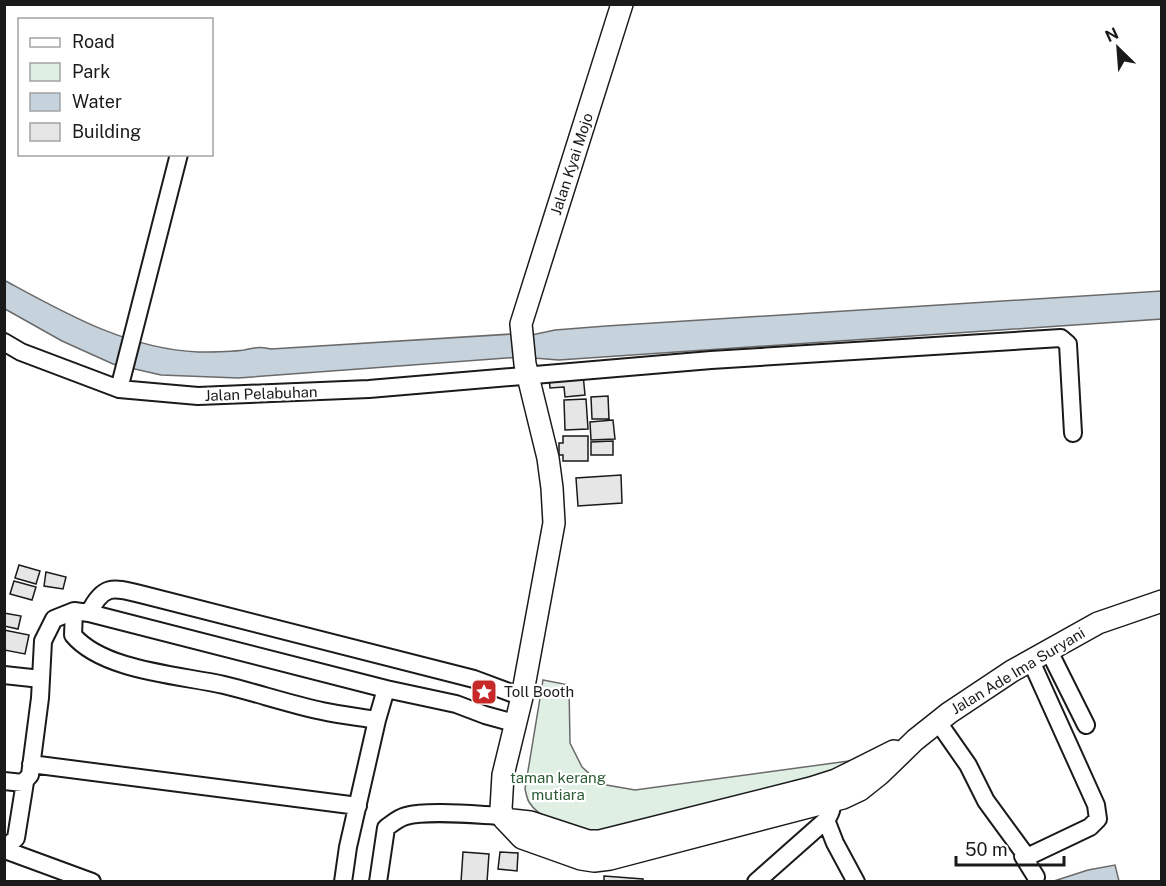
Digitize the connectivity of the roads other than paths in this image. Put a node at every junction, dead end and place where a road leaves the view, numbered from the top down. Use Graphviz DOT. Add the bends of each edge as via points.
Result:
graph roads {
  1 [pos="622,4"];
  2 [pos="178,156"];
  3 [pos="4,342"];
  4 [pos="526,370"];
  5 [pos="120,389"];
  6 [pos="1073,434"];
  7 [pos="1161,601"];
  8 [pos="82,612"];
  9 [pos="1040,656"];
  10 [pos="4,675"];
  11 [pos="41,680"];
  12 [pos="386,688"];
  13 [pos="522,697"];
  14 [pos="377,720"];
  15 [pos="938,722"];
  16 [pos="514,723"];
  17 [pos="1086,725"];
  18 [pos="31,764"];
  19 [pos="4,781"];
  20 [pos="25,782"];
  21 [pos="830,801"];
  22 [pos="358,806"];
  23 [pos="503,818"];
  24 [pos="5,850"];
  25 [pos="1024,855"];
  26 [pos="1035,877"];
  27 [pos="92,882"];
  28 [pos="343,882"];
  29 [pos="378,882"];
  30 [pos="756,882"];
  31 [pos="856,882"];
  1 -- 4 [label="main road, Jalan Kyai Mojo" via="521,324"];
  2 -- 5 [label="street"];
  3 -- 5 [label="street, Jalan Pelabuhan"];
  4 -- 5 [label="street, Jalan Pelabuhan" via="358,390 198,396"];
  4 -- 6 [label="street, Jalan Pelabuhan" via="1061,338 1068,344"];
  4 -- 13 [label="main road" via="548,458 554,523"];
  7 -- 9 [label="main road, Jalan Ade Ima Suryani" via="1098,623"];
  8 -- 11 [label="street" via="54,619 43,641"];
  8 -- 12 [label="street"];
  8 -- 13 [label="street" via="103,592 115,588 474,679"];
  8 -- 14 [label="street" via="73,635 83,646 107,658 158,674"];
  9 -- 15 [label="main road, Jalan Ade Ima Suryani"];
  9 -- 17 [label="street"];
  9 -- 25 [label="street" via="1057,716 1098,819 1090,827"];
  10 -- 11 [label="street"];
  11 -- 18 [label="street"];
  12 -- 14 [label="street"];
  12 -- 16 [label="street" via="456,704"];
  13 -- 16 [label="main road"];
  14 -- 22 [label="street"];
  15 -- 21 [label="main road, Jalan Ade Ima Suryani" via="860,790"];
  15 -- 25 [label="street"];
  16 -- 23 [label="main road" via="503,775"];
  18 -- 20 [label="street"];
  18 -- 22 [label="street"];
  19 -- 20 [label="street"];
  20 -- 24 [label="street" via="16,838"];
  21 -- 23 [label="main road, Jalan Ade Ima Suryani" via="610,859 597,851 581,859 522,838"];
  21 -- 30 [label="street"];
  21 -- 31 [label="street" via="835,843"];
  22 -- 28 [label="street"];
  23 -- 29 [label="street" via="422,814 395,820 386,828"];
  24 -- 27 [label="street"];
  25 -- 26 [label="street"];
}
